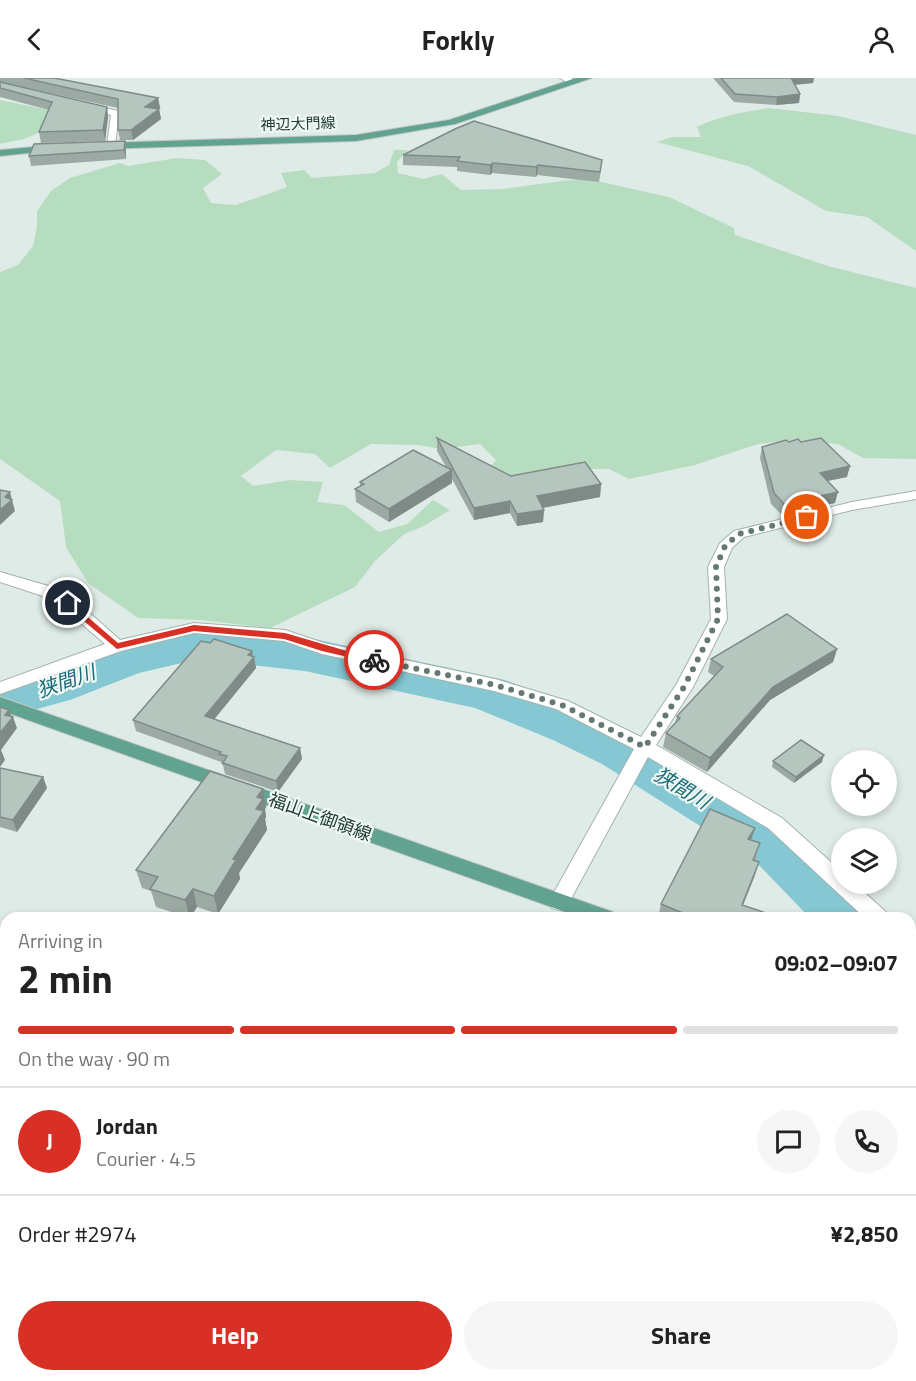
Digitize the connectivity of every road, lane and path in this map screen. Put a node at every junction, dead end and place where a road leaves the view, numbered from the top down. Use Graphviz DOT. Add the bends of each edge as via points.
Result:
graph roads {
  1 [pos="588,78"];
  2 [pos="567,80"];
  3 [pos="78,104"];
  4 [pos="112,145"];
  5 [pos="91,146"];
  6 [pos="69,147"];
  7 [pos="0,153"];
  8 [pos="916,495"];
  9 [pos="0,577"];
  10 [pos="117,646"];
  11 [pos="0,688"];
  12 [pos="5,705"];
  13 [pos="640,757"];
  14 [pos="559,902"];
  15 [pos="588,912"];
  16 [pos="872,912"];
  1 -- 2 [label="main road, 神辺大門線"];
  2 -- 4 [label="main road, 神辺大門線" via="454,121 393,134"];
  3 -- 4 [label="street" via="116,112"];
  4 -- 5 [label="main road, 神辺大門線"];
  6 -- 7 [label="main road"];
  8 -- 13 [label="street" via="852,506 739,534 725,546 716,567 718,619 684,687"];
  9 -- 10 [label="street" via="46,591 68,603"];
  10 -- 11 [label="street"];
  10 -- 13 [label="street" via="194,628 285,636 322,648 495,685 562,705"];
  12 -- 14 [label="main road, 福山上御領線"];
  13 -- 14 [label="street"];
  13 -- 16 [label="street" via="775,823"];
  14 -- 15 [label="main road, 福山上御領線"];
}
